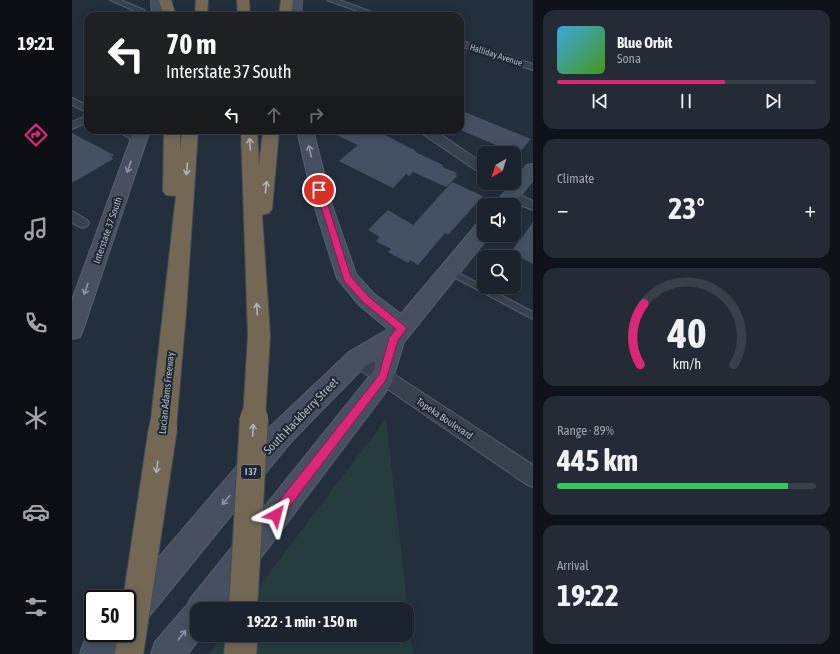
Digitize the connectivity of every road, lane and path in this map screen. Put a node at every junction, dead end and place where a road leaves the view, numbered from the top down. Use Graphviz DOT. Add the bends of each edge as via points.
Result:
graph roads {
  1 [pos="114,0"];
  2 [pos="157,0"];
  3 [pos="165,0"];
  4 [pos="202,0"];
  5 [pos="243,0"];
  6 [pos="287,0"];
  7 [pos="296,0"];
  8 [pos="331,0"];
  9 [pos="140,10"];
  10 [pos="158,12"];
  11 [pos="169,12"];
  12 [pos="201,12"];
  13 [pos="244,12"];
  14 [pos="286,12"];
  15 [pos="295,12"];
  16 [pos="367,12"];
  17 [pos="464,44"];
  18 [pos="533,67"];
  19 [pos="72,101"];
  20 [pos="84,108"];
  21 [pos="84,120"];
  22 [pos="72,126"];
  23 [pos="172,134"];
  24 [pos="190,134"];
  25 [pos="249,134"];
  26 [pos="272,134"];
  27 [pos="306,134"];
  28 [pos="432,134"];
  29 [pos="140,135"];
  30 [pos="477,165"];
  31 [pos="533,169"];
  32 [pos="508,194"];
  33 [pos="533,206"];
  34 [pos="477,237"];
  35 [pos="449,271"];
  36 [pos="256,281"];
  37 [pos="175,312"];
  38 [pos="533,316"];
  39 [pos="72,330"];
  40 [pos="398,333"];
  41 [pos="357,359"];
  42 [pos="383,377"];
  43 [pos="533,477"];
  44 [pos="207,602"];
  45 [pos="243,602"];
  46 [pos="136,607"];
  47 [pos="190,625"];
  48 [pos="106,642"];
  49 [pos="241,642"];
  50 [pos="96,654"];
  51 [pos="129,654"];
  52 [pos="168,654"];
  53 [pos="240,654"];
  1 -- 9 [label="street"];
  2 -- 10 [label="main road"];
  3 -- 11 [label="highway"];
  4 -- 12 [label="highway"];
  5 -- 13 [label="highway"];
  6 -- 14 [label="highway"];
  7 -- 15 [label="main road"];
  8 -- 16 [label="street"];
  17 -- 18 [label="street, Halliday Avenue"];
  19 -- 20 [label="street"];
  21 -- 22 [label="street"];
  23 -- 37 [label="highway" via="172,282"];
  24 -- 37 [label="highway, Lucian Adams Freeway, one-way"];
  36 -- 25 [label="highway, I 37, one-way"];
  36 -- 26 [label="highway, one-way"];
  40 -- 27 [label="main road, one-way" via="347,278 323,205"];
  28 -- 30 [label="street"];
  29 -- 39 [label="main road, Interstate 37 South, one-way"];
  31 -- 32 [label="main road"];
  32 -- 33 [label="street"];
  34 -- 35 [label="main road, South Hackberry Street"];
  35 -- 38 [label="lane"];
  35 -- 40 [label="main road, South Hackberry Street"];
  45 -- 36 [label="highway, I 37, one-way, bridge" via="258,336"];
  37 -- 51 [label="highway, Lucian Adams Freeway, one-way, bridge" via="163,428"];
  40 -- 41 [label="main road, South Hackberry Street"];
  40 -- 42 [label="main road, South Hackberry Street"];
  41 -- 42 [label="street, Topeka Boulevard"];
  41 -- 46 [label="main road, South Hackberry Street, one-way" via="281,434"];
  42 -- 43 [label="street, Topeka Boulevard"];
  42 -- 44 [label="main road, South Hackberry Street"];
  52 -- 47 [label="main road, one-way"];
  48 -- 50 [label="main road"];
  49 -- 53 [label="highway"];
}
